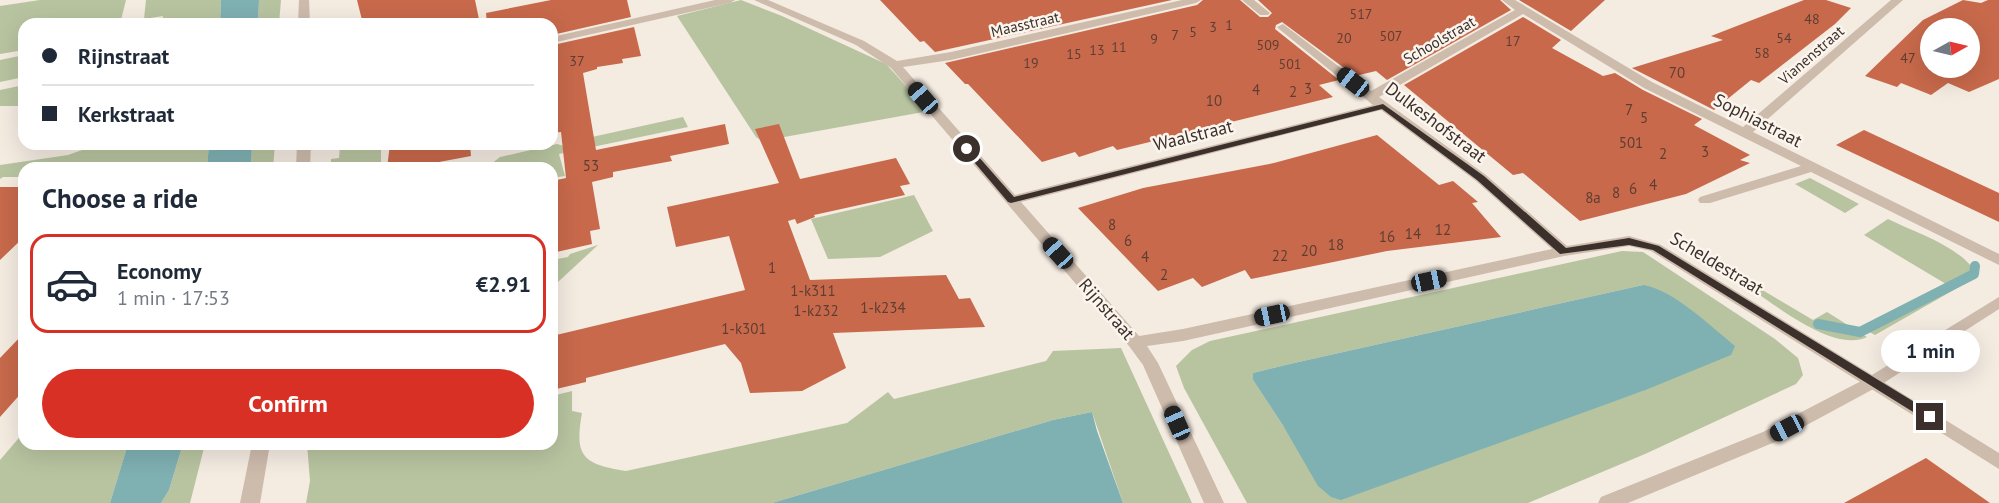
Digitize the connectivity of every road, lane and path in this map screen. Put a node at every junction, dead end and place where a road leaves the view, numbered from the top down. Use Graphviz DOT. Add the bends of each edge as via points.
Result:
graph roads {
  1 [pos="304,0"];
  2 [pos="730,0"];
  3 [pos="759,0"];
  4 [pos="1196,0"];
  5 [pos="1247,0"];
  6 [pos="1507,0"];
  7 [pos="1898,0"];
  8 [pos="1523,10"];
  9 [pos="1264,13"];
  10 [pos="304,18"];
  11 [pos="1282,27"];
  12 [pos="558,39"];
  13 [pos="895,65"];
  14 [pos="1371,96"];
  15 [pos="1383,106"];
  16 [pos="1744,133"];
  17 [pos="1813,167"];
  18 [pos="1011,200"];
  19 [pos="1705,200"];
  20 [pos="1564,251"];
  21 [pos="1999,260"];
  22 [pos="1999,302"];
  23 [pos="1135,342"];
  24 [pos="1874,382"];
  25 [pos="260,450"];
  26 [pos="1999,462"];
  27 [pos="250,503"];
  28 [pos="1214,503"];
  29 [pos="1608,503"];
  1 -- 10 [label="street"];
  2 -- 12 [label="street"];
  3 -- 13 [label="street, Rijnstraat" via="858,42"];
  4 -- 13 [label="street, Maasstraat" via="951,56"];
  5 -- 9 [label="street"];
  6 -- 8 [label="street, Sophiastraat"];
  7 -- 16 [label="street, Vianenstraat"];
  8 -- 14 [label="street, Schoolstraat"];
  8 -- 16 [label="street, Sophiastraat" via="1648,86"];
  11 -- 14 [label="street, Dulkeshofstraat"];
  13 -- 18 [label="street, Rijnstraat"];
  14 -- 15 [label="street, Dulkeshofstraat"];
  15 -- 18 [label="street, Waalstraat"];
  15 -- 20 [label="street, Dulkeshofstraat" via="1481,178"];
  16 -- 17 [label="street, Sophiastraat"];
  17 -- 19 [label="street"];
  17 -- 21 [label="street, Sophiastraat"];
  18 -- 23 [label="street, Rijnstraat"];
  20 -- 23 [label="street, Scheldestraat" via="1183,335"];
  20 -- 24 [label="street, Scheldestraat" via="1629,242 1656,248"];
  22 -- 24 [label="street"];
  23 -- 28 [label="street, Rijnstraat" via="1150,363"];
  24 -- 26 [label="street, Scheldestraat"];
  24 -- 29 [label="street" via="1769,437"];
  25 -- 27 [label="street"];
}
